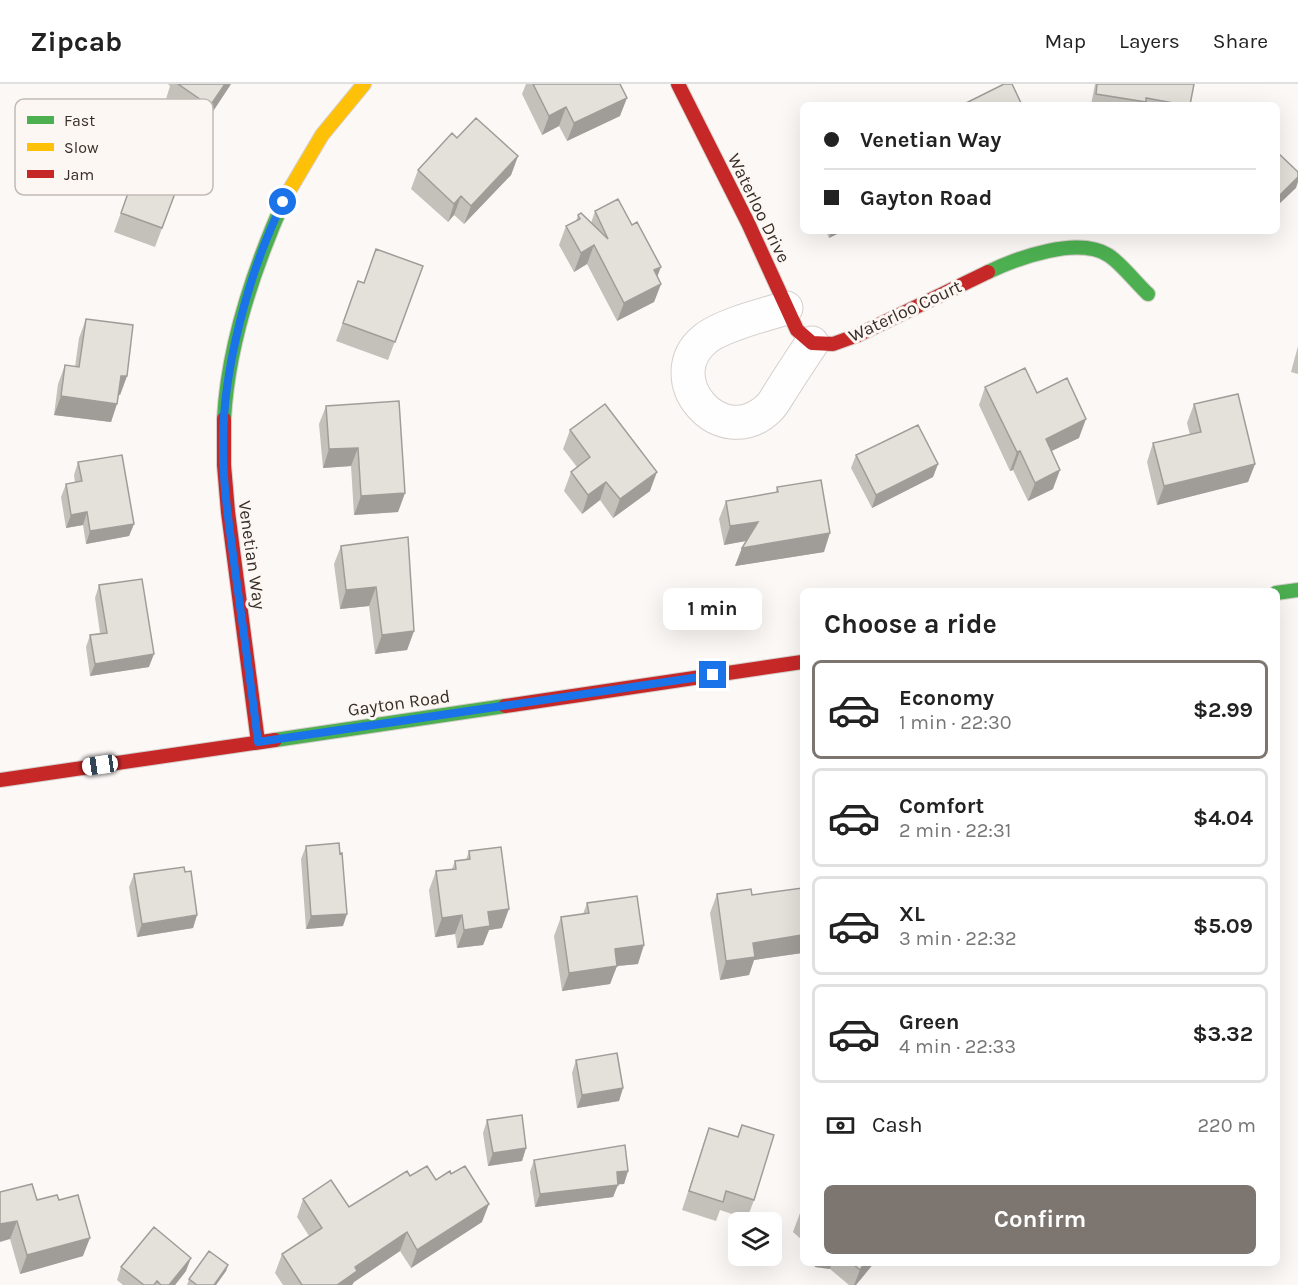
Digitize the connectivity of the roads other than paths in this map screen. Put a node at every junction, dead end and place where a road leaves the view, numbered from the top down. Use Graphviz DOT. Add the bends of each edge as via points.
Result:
graph roads {
  1 [pos="364,84"];
  2 [pos="678,84"];
  3 [pos="1148,294"];
  4 [pos="786,308"];
  5 [pos="812,343"];
  6 [pos="1298,590"];
  7 [pos="1280,592"];
  8 [pos="800,662"];
  9 [pos="258,742"];
  10 [pos="0,780"];
  1 -- 9 [label="street, Venetian Way" via="321,136 274,219 235,343 226,395 225,494"];
  2 -- 4 [label="street, Waterloo Drive"];
  3 -- 5 [label="street, Waterloo Court" via="1108,255 1073,247 1054,249 994,269 858,335 833,344"];
  4 -- 5 [label="street, Waterloo Drive" via="797,330"];
  4 -- 5 [label="street" via="703,340 694,351 688,374 690,389 699,405 717,418 731,422 751,419 769,407"];
  6 -- 7 [label="street"];
  8 -- 9 [label="street, Gayton Road"];
  9 -- 10 [label="street, Gayton Road"];
}
